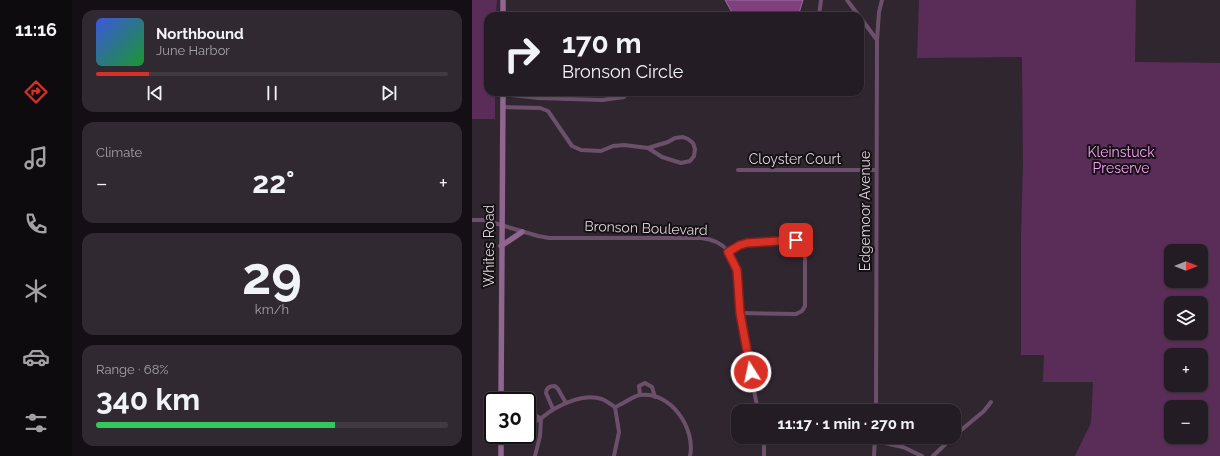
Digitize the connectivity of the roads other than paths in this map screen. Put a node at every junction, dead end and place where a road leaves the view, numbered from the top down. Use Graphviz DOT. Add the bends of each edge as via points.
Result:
graph roads {
  1 [pos="503,0"];
  2 [pos="821,0"];
  3 [pos="847,0"];
  4 [pos="882,0"];
  5 [pos="503,12"];
  6 [pos="820,12"];
  7 [pos="856,12"];
  8 [pos="864,22"];
  9 [pos="877,40"];
  10 [pos="502,96"];
  11 [pos="524,96"];
  12 [pos="625,96"];
  13 [pos="502,107"];
  14 [pos="648,148"];
  15 [pos="738,170"];
  16 [pos="876,170"];
  17 [pos="472,220"];
  18 [pos="501,226"];
  19 [pos="522,232"];
  20 [pos="501,246"];
  21 [pos="728,252"];
  22 [pos="740,313"];
  23 [pos="501,392"];
  24 [pos="640,395"];
  25 [pos="655,396"];
  26 [pos="991,402"];
  27 [pos="566,403"];
  28 [pos="757,404"];
  29 [pos="876,404"];
  30 [pos="616,407"];
  31 [pos="553,409"];
  32 [pos="536,416"];
  33 [pos="541,419"];
  34 [pos="536,422"];
  35 [pos="961,431"];
  36 [pos="501,444"];
  37 [pos="764,444"];
  38 [pos="875,444"];
  39 [pos="892,444"];
  40 [pos="946,444"];
  41 [pos="501,456"];
  42 [pos="535,456"];
  43 [pos="614,456"];
  44 [pos="690,456"];
  45 [pos="764,456"];
  46 [pos="874,456"];
  47 [pos="922,456"];
  48 [pos="933,456"];
  1 -- 5 [label="street"];
  2 -- 6 [label="street"];
  3 -- 7 [label="street"];
  4 -- 9 [label="street, Edgemoor Avenue"];
  8 -- 9 [label="street"];
  9 -- 16 [label="street, Edgemoor Avenue"];
  10 -- 13 [label="street, Whites Road"];
  11 -- 12 [label="street" via="602,100"];
  13 -- 14 [label="street" via="540,108 548,111 572,146 581,150 601,151 624,145"];
  13 -- 18 [label="street, Whites Road"];
  14 -- 14 [label="street" via="662,157 681,163 690,161 695,149 693,143 683,137"];
  15 -- 16 [label="street, Cloyster Court"];
  16 -- 29 [label="street, Edgemoor Avenue"];
  17 -- 18 [label="street, Bronson Boulevard" via="484,220"];
  18 -- 19 [label="street, Bronson Boulevard"];
  18 -- 20 [label="street, Whites Road"];
  19 -- 20 [label="street"];
  19 -- 21 [label="street, Bronson Boulevard" via="549,238 700,238 718,243"];
  20 -- 23 [label="street, Whites Road"];
  21 -- 22 [label="street, Bronson Boulevard" via="737,270"];
  21 -- 22 [label="street" via="747,243 796,240 805,243 806,247 805,306 802,311 796,314"];
  22 -- 28 [label="street, Bronson Boulevard"];
  24 -- 25 [label="street"];
  24 -- 25 [label="street" via="639,386 645,383 652,387"];
  24 -- 30 [label="street"];
  25 -- 44 [label="street" via="671,406 685,424 691,444"];
  26 -- 35 [label="street"];
  27 -- 30 [label="street" via="593,397"];
  27 -- 31 [label="street"];
  27 -- 31 [label="street" via="555,386 550,387 546,393"];
  30 -- 43 [label="street" via="619,432"];
  31 -- 33 [label="street"];
  32 -- 33 [label="street"];
  33 -- 34 [label="street"];
  33 -- 42 [label="street"];
  36 -- 41 [label="street"];
  37 -- 45 [label="street"];
  38 -- 46 [label="street"];
  39 -- 47 [label="street"];
  40 -- 48 [label="street"];
}
